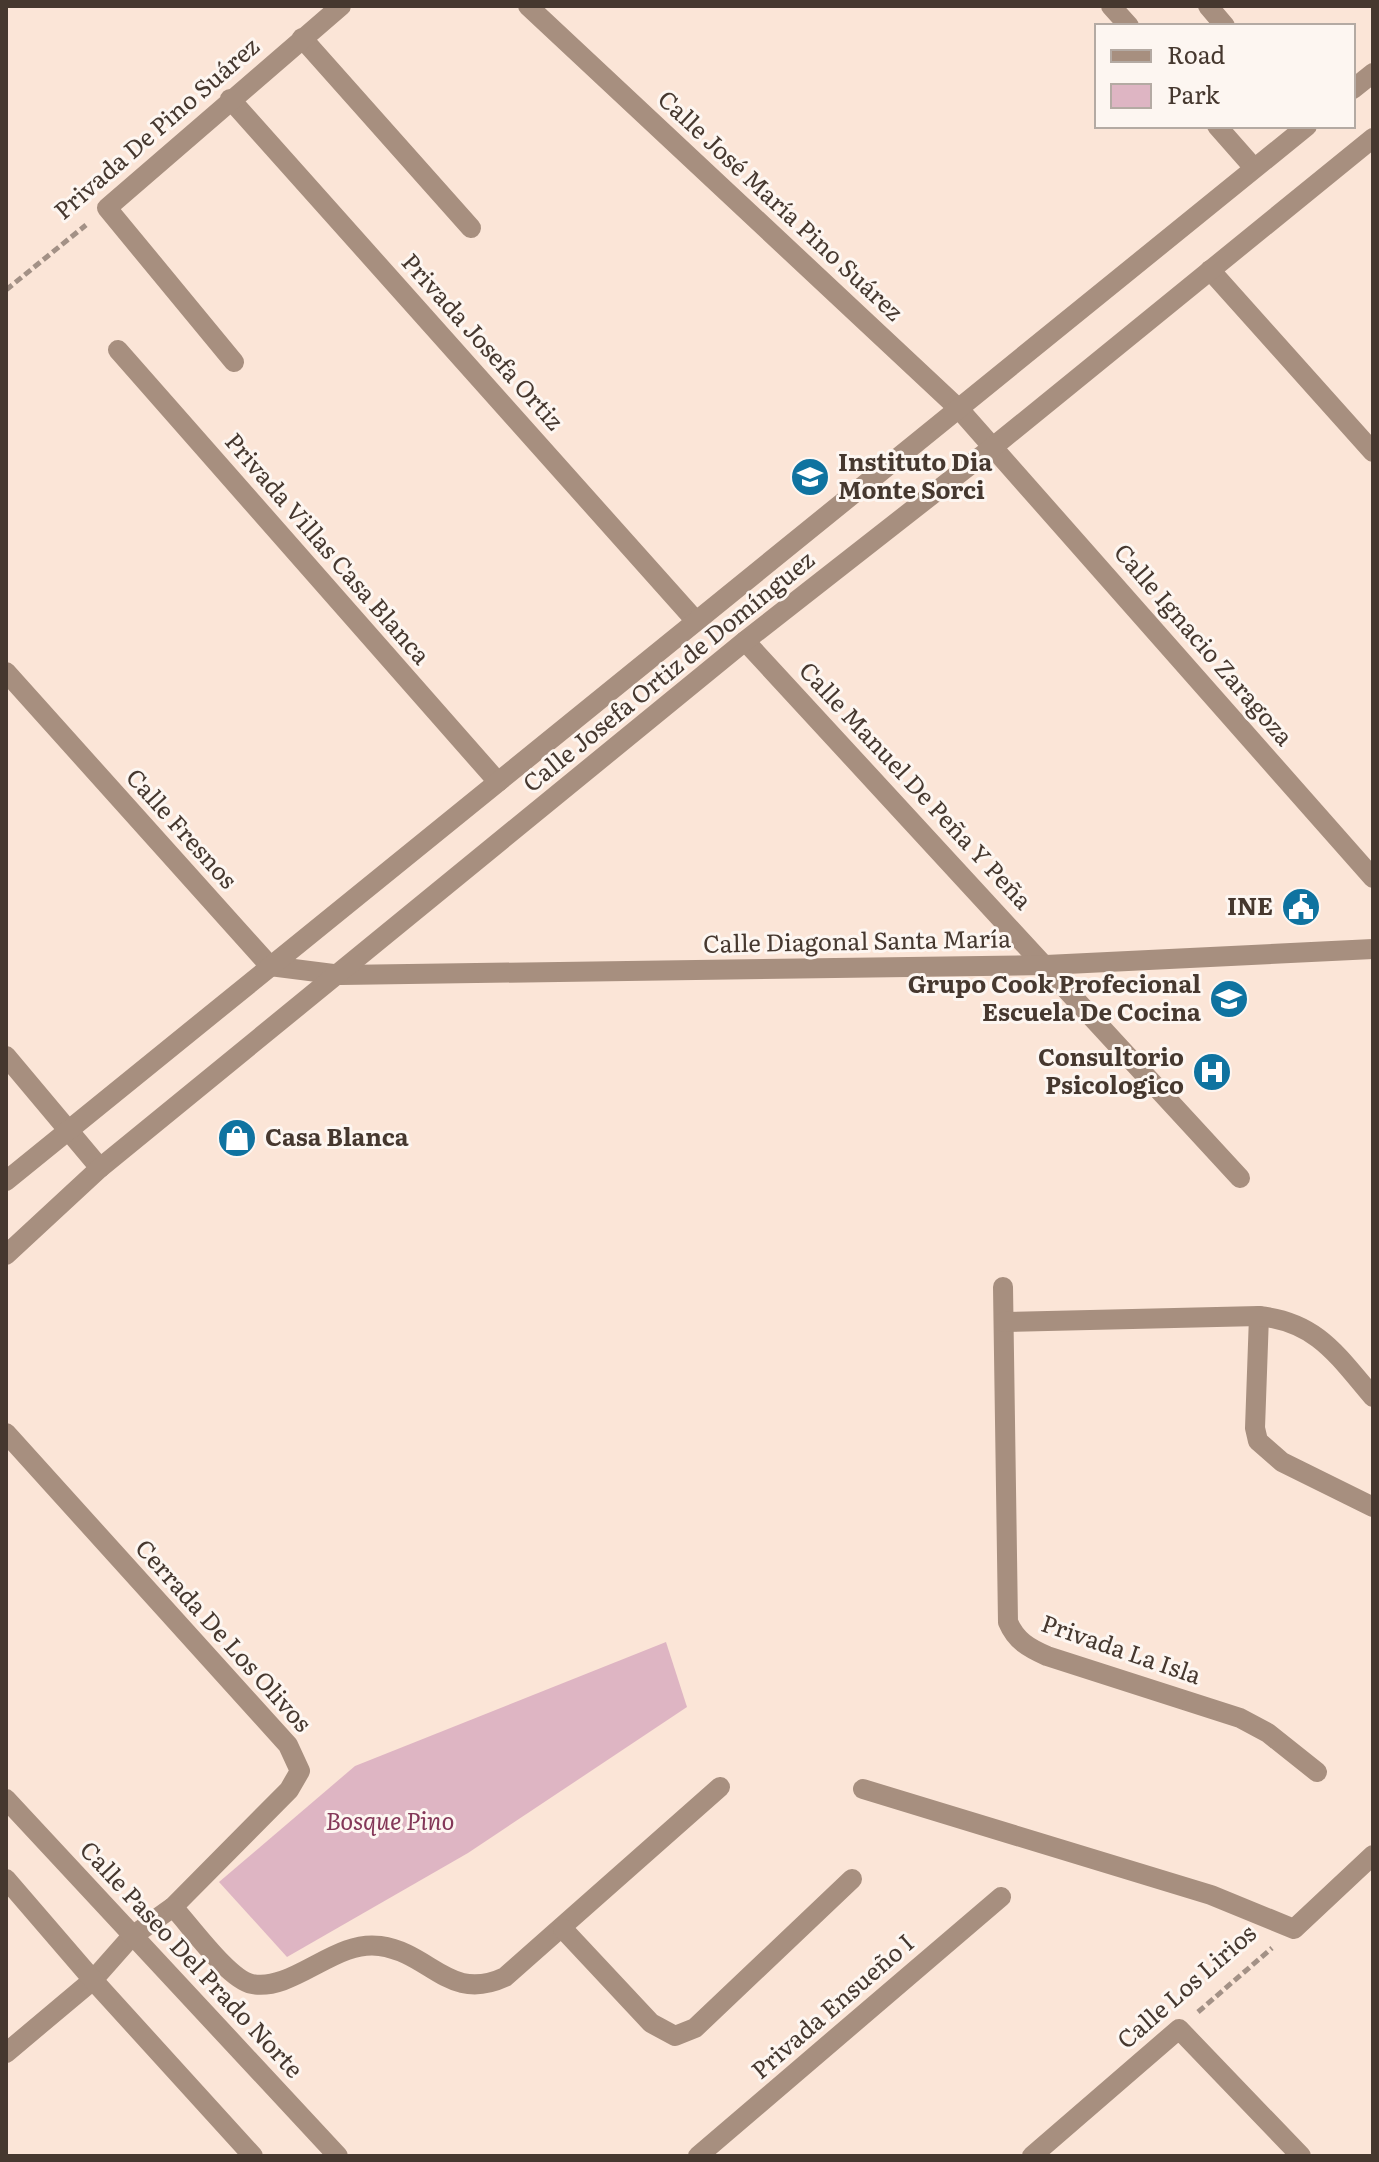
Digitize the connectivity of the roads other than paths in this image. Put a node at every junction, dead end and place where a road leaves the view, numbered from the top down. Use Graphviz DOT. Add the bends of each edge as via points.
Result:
graph roads {
  1 [pos="341,6"];
  2 [pos="528,6"];
  3 [pos="1111,6"];
  4 [pos="1208,6"];
  5 [pos="1127,24"];
  6 [pos="1223,24"];
  7 [pos="302,38"];
  8 [pos="1373,73"];
  9 [pos="1355,87"];
  10 [pos="230,99"];
  11 [pos="1219,128"];
  12 [pos="1304,128"];
  13 [pos="1373,138"];
  14 [pos="1254,168"];
  15 [pos="471,228"];
  16 [pos="1210,270"];
  17 [pos="118,350"];
  18 [pos="234,362"];
  19 [pos="959,409"];
  20 [pos="993,447"];
  21 [pos="1373,452"];
  22 [pos="695,620"];
  23 [pos="745,641"];
  24 [pos="6,672"];
  25 [pos="498,782"];
  26 [pos="1373,878"];
  27 [pos="1373,949"];
  28 [pos="1046,965"];
  29 [pos="270,966"];
  30 [pos="341,975"];
  31 [pos="6,1056"];
  32 [pos="65,1131"];
  33 [pos="100,1168"];
  34 [pos="1240,1178"];
  35 [pos="6,1181"];
  36 [pos="6,1255"];
  37 [pos="1003,1287"];
  38 [pos="1259,1316"];
  39 [pos="1004,1322"];
  40 [pos="1373,1397"];
  41 [pos="6,1433"];
  42 [pos="1373,1507"];
  43 [pos="1317,1772"];
  44 [pos="720,1787"];
  45 [pos="863,1789"];
  46 [pos="6,1799"];
  47 [pos="1373,1855"];
  48 [pos="6,1879"];
  49 [pos="852,1879"];
  50 [pos="1001,1897"];
  51 [pos="173,1907"];
  52 [pos="563,1929"];
  53 [pos="131,1937"];
  54 [pos="93,1980"];
  55 [pos="6,2053"];
  56 [pos="253,2156"];
  57 [pos="338,2156"];
  58 [pos="698,2156"];
  59 [pos="1032,2156"];
  60 [pos="1301,2156"];
  1 -- 7 [label="street, Privada De Pino Suárez"];
  2 -- 19 [label="street, Calle José María Pino Suárez"];
  3 -- 5 [label="street"];
  4 -- 6 [label="street"];
  7 -- 10 [label="street, Privada De Pino Suárez"];
  7 -- 15 [label="street"];
  8 -- 9 [label="street"];
  10 -- 18 [label="street, Privada De Pino Suárez" via="107,208"];
  10 -- 22 [label="street, Privada Josefa Ortiz"];
  11 -- 14 [label="street"];
  12 -- 14 [label="street, Calle Josefa Ortiz de Domínguez"];
  13 -- 16 [label="street, Calle Josefa Ortiz de Domínguez"];
  14 -- 19 [label="street, Calle Josefa Ortiz de Domínguez"];
  16 -- 20 [label="street, Calle Josefa Ortiz de Domínguez"];
  16 -- 21 [label="street"];
  17 -- 25 [label="street, Privada Villas Casa Blanca"];
  19 -- 20 [label="street, Calle José María Pino Suárez"];
  19 -- 22 [label="street, Calle Josefa Ortiz de Domínguez"];
  20 -- 23 [label="street, Calle Josefa Ortiz de Domínguez"];
  20 -- 26 [label="street, Calle Ignacio Zaragoza"];
  22 -- 25 [label="street, Calle Josefa Ortiz de Domínguez"];
  23 -- 28 [label="street, Calle Manuel De Peña Y Peña"];
  23 -- 30 [label="street, Calle Josefa Ortiz de Domínguez"];
  24 -- 29 [label="street, Calle Fresnos"];
  25 -- 29 [label="street, Calle Josefa Ortiz de Domínguez"];
  27 -- 28 [label="street, Calle Diagonal Santa María"];
  28 -- 30 [label="street, Calle Diagonal Santa María"];
  28 -- 34 [label="street, Calle Manuel De Peña Y Peña"];
  29 -- 30 [label="street"];
  29 -- 32 [label="street, Calle Josefa Ortiz de Domínguez"];
  30 -- 33 [label="street, Calle Josefa Ortiz de Domínguez"];
  31 -- 32 [label="street"];
  32 -- 33 [label="street"];
  32 -- 35 [label="street, Calle Josefa Ortiz de Domínguez"];
  33 -- 36 [label="street, Calle Josefa Ortiz de Domínguez"];
  37 -- 39 [label="street, Privada La Isla"];
  38 -- 39 [label="street"];
  38 -- 40 [label="street" via="1285,1318 1308,1328"];
  38 -- 42 [label="street" via="1258,1441 1282,1462"];
  39 -- 43 [label="street, Privada La Isla" via="1012,1631 1020,1642 1047,1656 1240,1718 1280,1741"];
  41 -- 51 [label="street, Cerrada De Los Olivos" via="297,1760 298,1780"];
  44 -- 52 [label="street"];
  45 -- 47 [label="street, Calle Los Lirios" via="1211,1895 1294,1929"];
  46 -- 53 [label="street, Calle Paseo Del Prado Norte"];
  48 -- 54 [label="street"];
  49 -- 52 [label="street" via="695,2028 675,2036 651,2023"];
  50 -- 58 [label="street, Privada Ensueño I"];
  51 -- 52 [label="street" via="234,1975 252,1984 277,1981 344,1951 380,1946 475,1987 505,1977"];
  51 -- 53 [label="street, Cerrada De Los Olivos"];
  53 -- 54 [label="street, Cerrada De Los Olivos"];
  53 -- 57 [label="street, Calle Paseo Del Prado Norte"];
  54 -- 55 [label="street, Cerrada De Los Olivos"];
  54 -- 56 [label="street"];
  59 -- 60 [label="street, Calle Los Lirios" via="1179,2029"];
}
